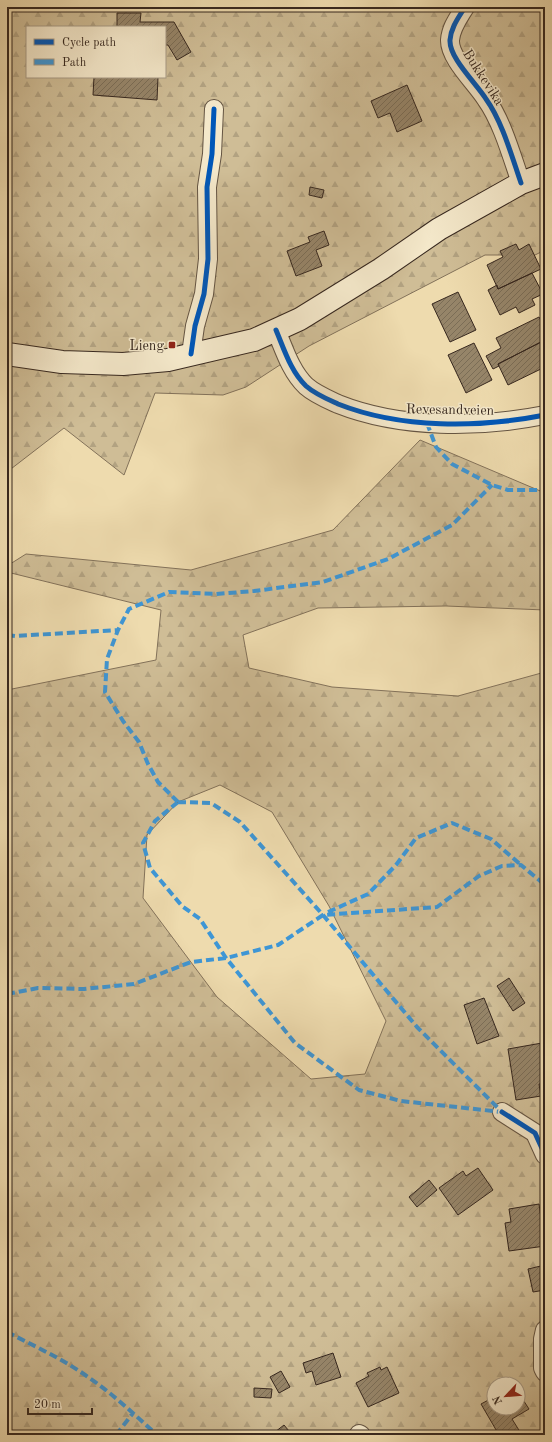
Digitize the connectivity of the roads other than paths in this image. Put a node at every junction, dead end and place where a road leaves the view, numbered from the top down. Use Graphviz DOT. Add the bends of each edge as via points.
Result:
graph roads {
  1 [pos="465,7"];
  2 [pos="214,109"];
  3 [pos="545,174"];
  4 [pos="521,183"];
  5 [pos="276,330"];
  6 [pos="7,354"];
  7 [pos="191,354"];
  8 [pos="545,415"];
  9 [pos="502,1112"];
  10 [pos="545,1155"];
  11 [pos="545,1330"];
  12 [pos="545,1372"];
  1 -- 4 [label="street, Bukkevika" via="453,26 450,40 453,55 487,100 503,133"];
  2 -- 7 [label="street" via="212,154 207,187 208,259 204,294 195,326"];
  3 -- 4 [label="main road"];
  4 -- 5 [label="main road" via="439,229 381,269 300,319"];
  5 -- 7 [label="main road" via="254,340"];
  5 -- 8 [label="street, Revesandveien" via="294,370 306,386 324,398 356,411 401,421 440,424 486,423"];
  6 -- 7 [label="main road" via="62,362 123,364 168,360"];
  9 -- 10 [label="street" via="535,1133"];
  11 -- 12 [label="street" via="542,1339"];
}
